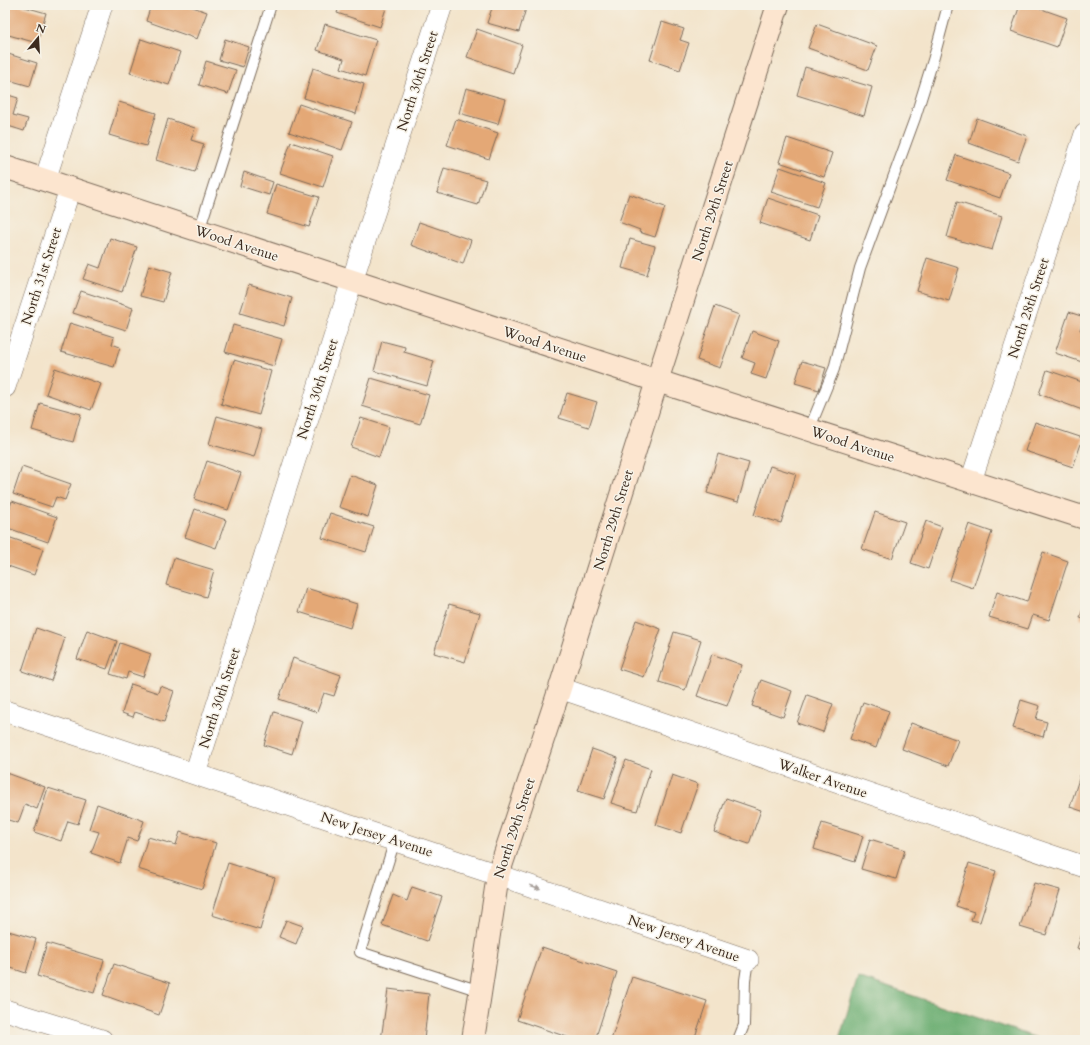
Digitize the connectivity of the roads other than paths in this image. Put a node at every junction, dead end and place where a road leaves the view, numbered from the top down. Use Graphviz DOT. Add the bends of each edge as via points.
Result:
graph roads {
  1 [pos="102,5"];
  2 [pos="271,5"];
  3 [pos="442,5"];
  4 [pos="778,5"];
  5 [pos="948,5"];
  6 [pos="1085,134"];
  7 [pos="5,167"];
  8 [pos="45,180"];
  9 [pos="70,189"];
  10 [pos="199,231"];
  11 [pos="352,281"];
  12 [pos="657,381"];
  13 [pos="5,387"];
  14 [pos="809,430"];
  15 [pos="971,481"];
  16 [pos="1085,518"];
  17 [pos="560,688"];
  18 [pos="5,711"];
  19 [pos="195,774"];
  20 [pos="395,840"];
  21 [pos="1085,867"];
  22 [pos="498,875"];
  23 [pos="748,960"];
  24 [pos="480,991"];
  25 [pos="5,1010"];
  26 [pos="102,1040"];
  27 [pos="473,1040"];
  28 [pos="738,1040"];
  1 -- 8 [label="street"];
  2 -- 10 [label="lane"];
  3 -- 11 [label="street, North 30th Street"];
  4 -- 12 [label="street, North 29th Street"];
  5 -- 14 [label="lane" via="915,118 860,268 834,369"];
  6 -- 15 [label="street, North 28th Street"];
  7 -- 8 [label="street, Wood Avenue"];
  8 -- 9 [label="street, Wood Avenue"];
  9 -- 10 [label="street, Wood Avenue"];
  9 -- 13 [label="street, North 31st Street"];
  10 -- 11 [label="street, Wood Avenue"];
  11 -- 12 [label="street, Wood Avenue"];
  11 -- 19 [label="street, North 30th Street"];
  12 -- 14 [label="street, Wood Avenue"];
  12 -- 17 [label="street, North 29th Street"];
  14 -- 15 [label="street, Wood Avenue"];
  15 -- 16 [label="street, Wood Avenue"];
  17 -- 21 [label="street, Walker Avenue"];
  17 -- 22 [label="street, North 29th Street"];
  18 -- 19 [label="street, New Jersey Avenue"];
  19 -- 20 [label="street, New Jersey Avenue"];
  20 -- 22 [label="street, New Jersey Avenue"];
  20 -- 24 [label="lane" via="360,952"];
  22 -- 23 [label="street, New Jersey Avenue, one-way"];
  22 -- 24 [label="street, North 29th Street"];
  23 -- 28 [label="lane" via="744,1025"];
  24 -- 27 [label="street, North 29th Street"];
  25 -- 26 [label="street"];
}
